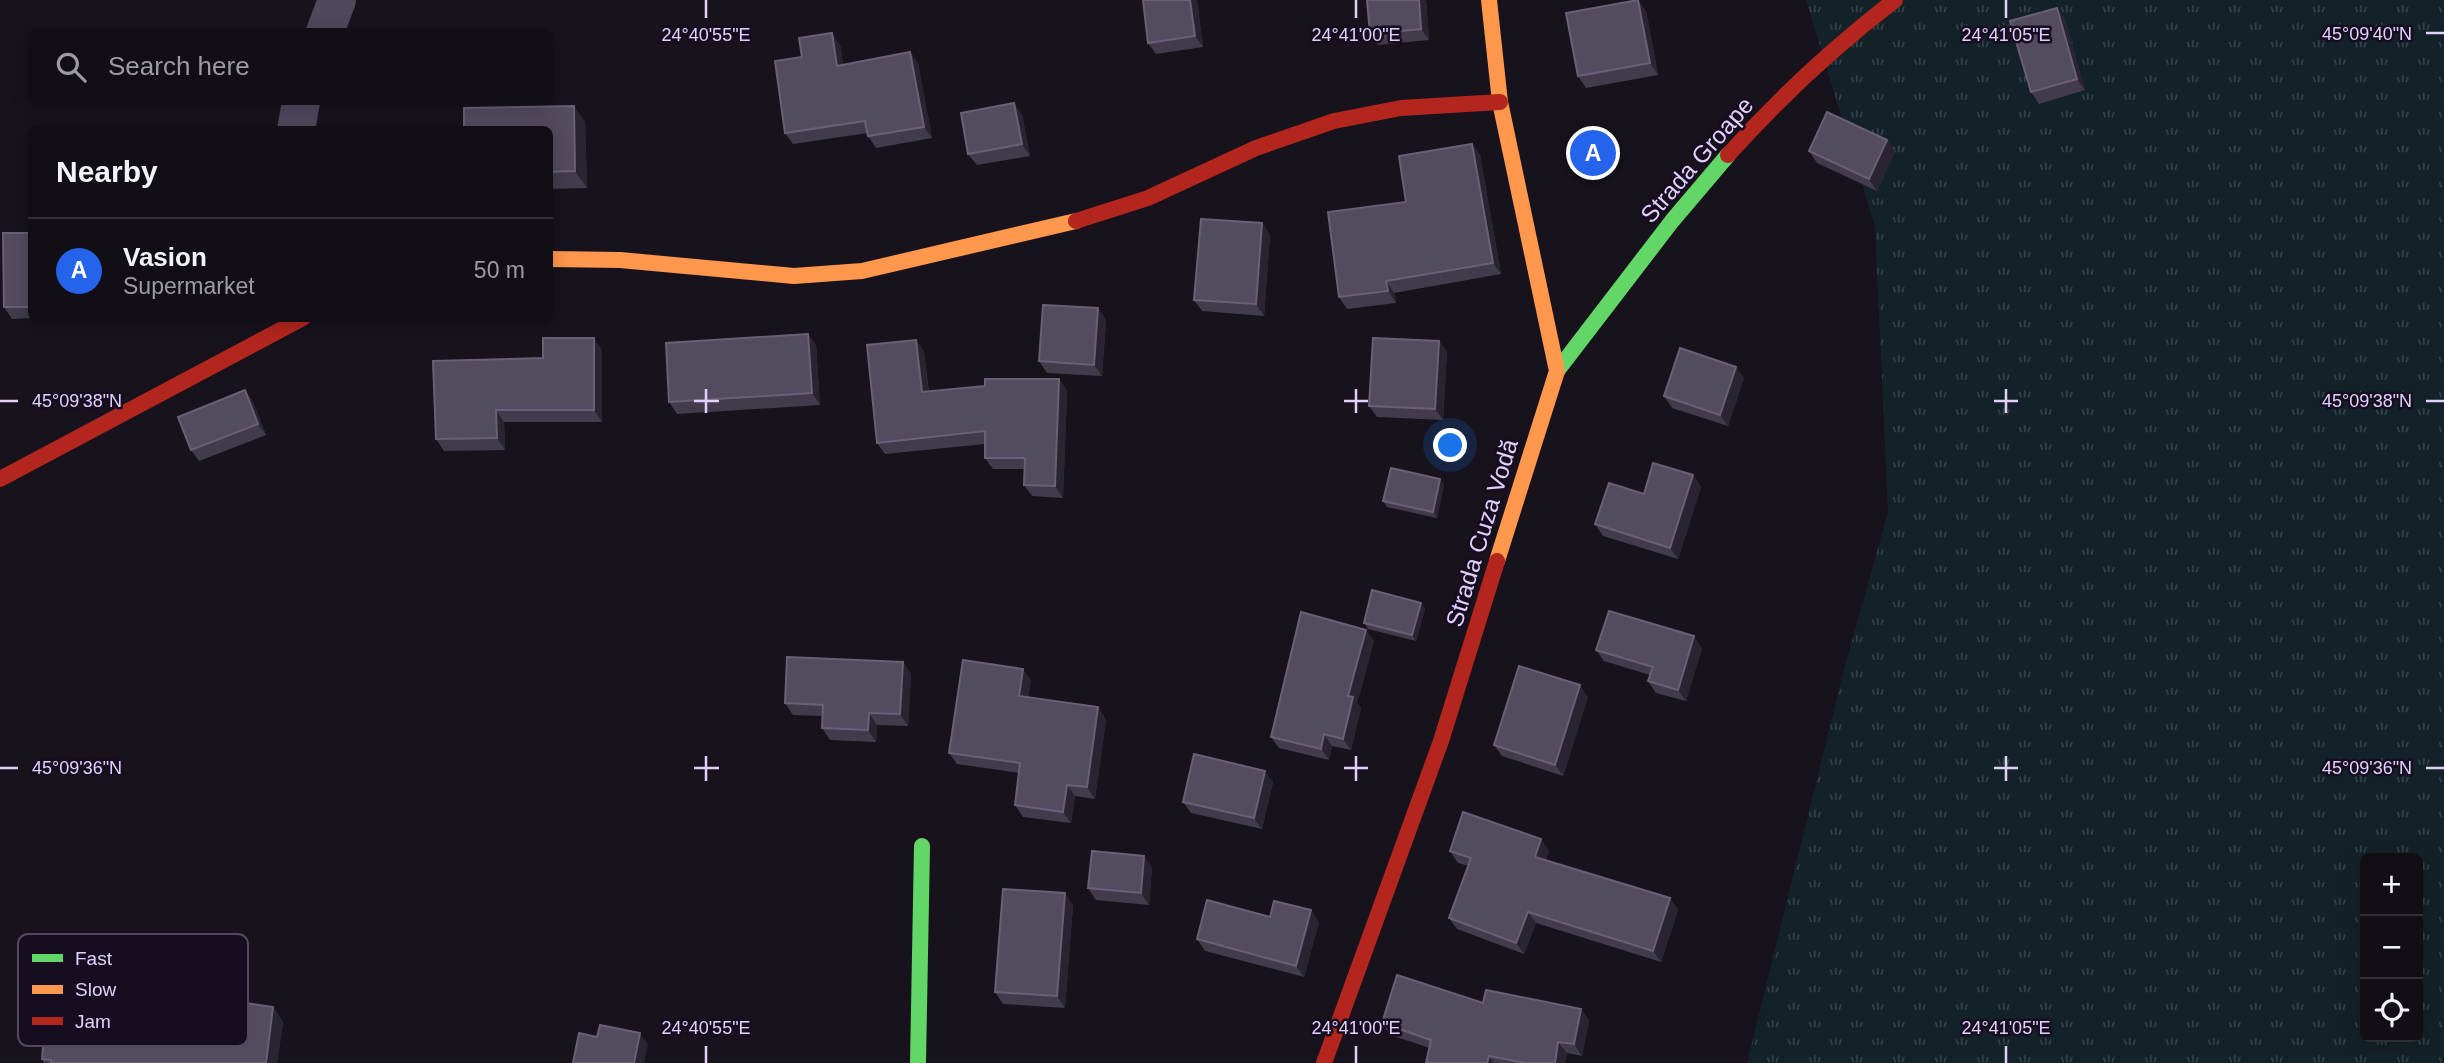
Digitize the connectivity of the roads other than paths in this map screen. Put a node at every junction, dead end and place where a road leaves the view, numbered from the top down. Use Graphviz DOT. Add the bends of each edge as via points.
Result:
graph roads {
  1 [pos="337,0"];
  2 [pos="1489,0"];
  3 [pos="1895,0"];
  4 [pos="326,28"];
  5 [pos="1500,102"];
  6 [pos="300,105"];
  7 [pos="297,126"];
  8 [pos="553,259"];
  9 [pos="294,322"];
  10 [pos="1557,371"];
  11 [pos="0,479"];
  12 [pos="922,846"];
  13 [pos="918,1063"];
  14 [pos="1324,1063"];
  1 -- 4 [label="street"];
  2 -- 5 [label="street, Strada Cuza Vodă"];
  3 -- 10 [label="street, Strada Groape" via="1858,26 1746,135 1640,261"];
  5 -- 8 [label="street" via="1401,108 1334,121 1256,148 1148,198 1070,223 862,271 794,276 620,260"];
  5 -- 10 [label="street, Strada Cuza Vodă"];
  6 -- 7 [label="street"];
  9 -- 11 [label="street"];
  10 -- 14 [label="street, Strada Cuza Vodă" via="1441,740"];
  12 -- 13 [label="street"];
}
